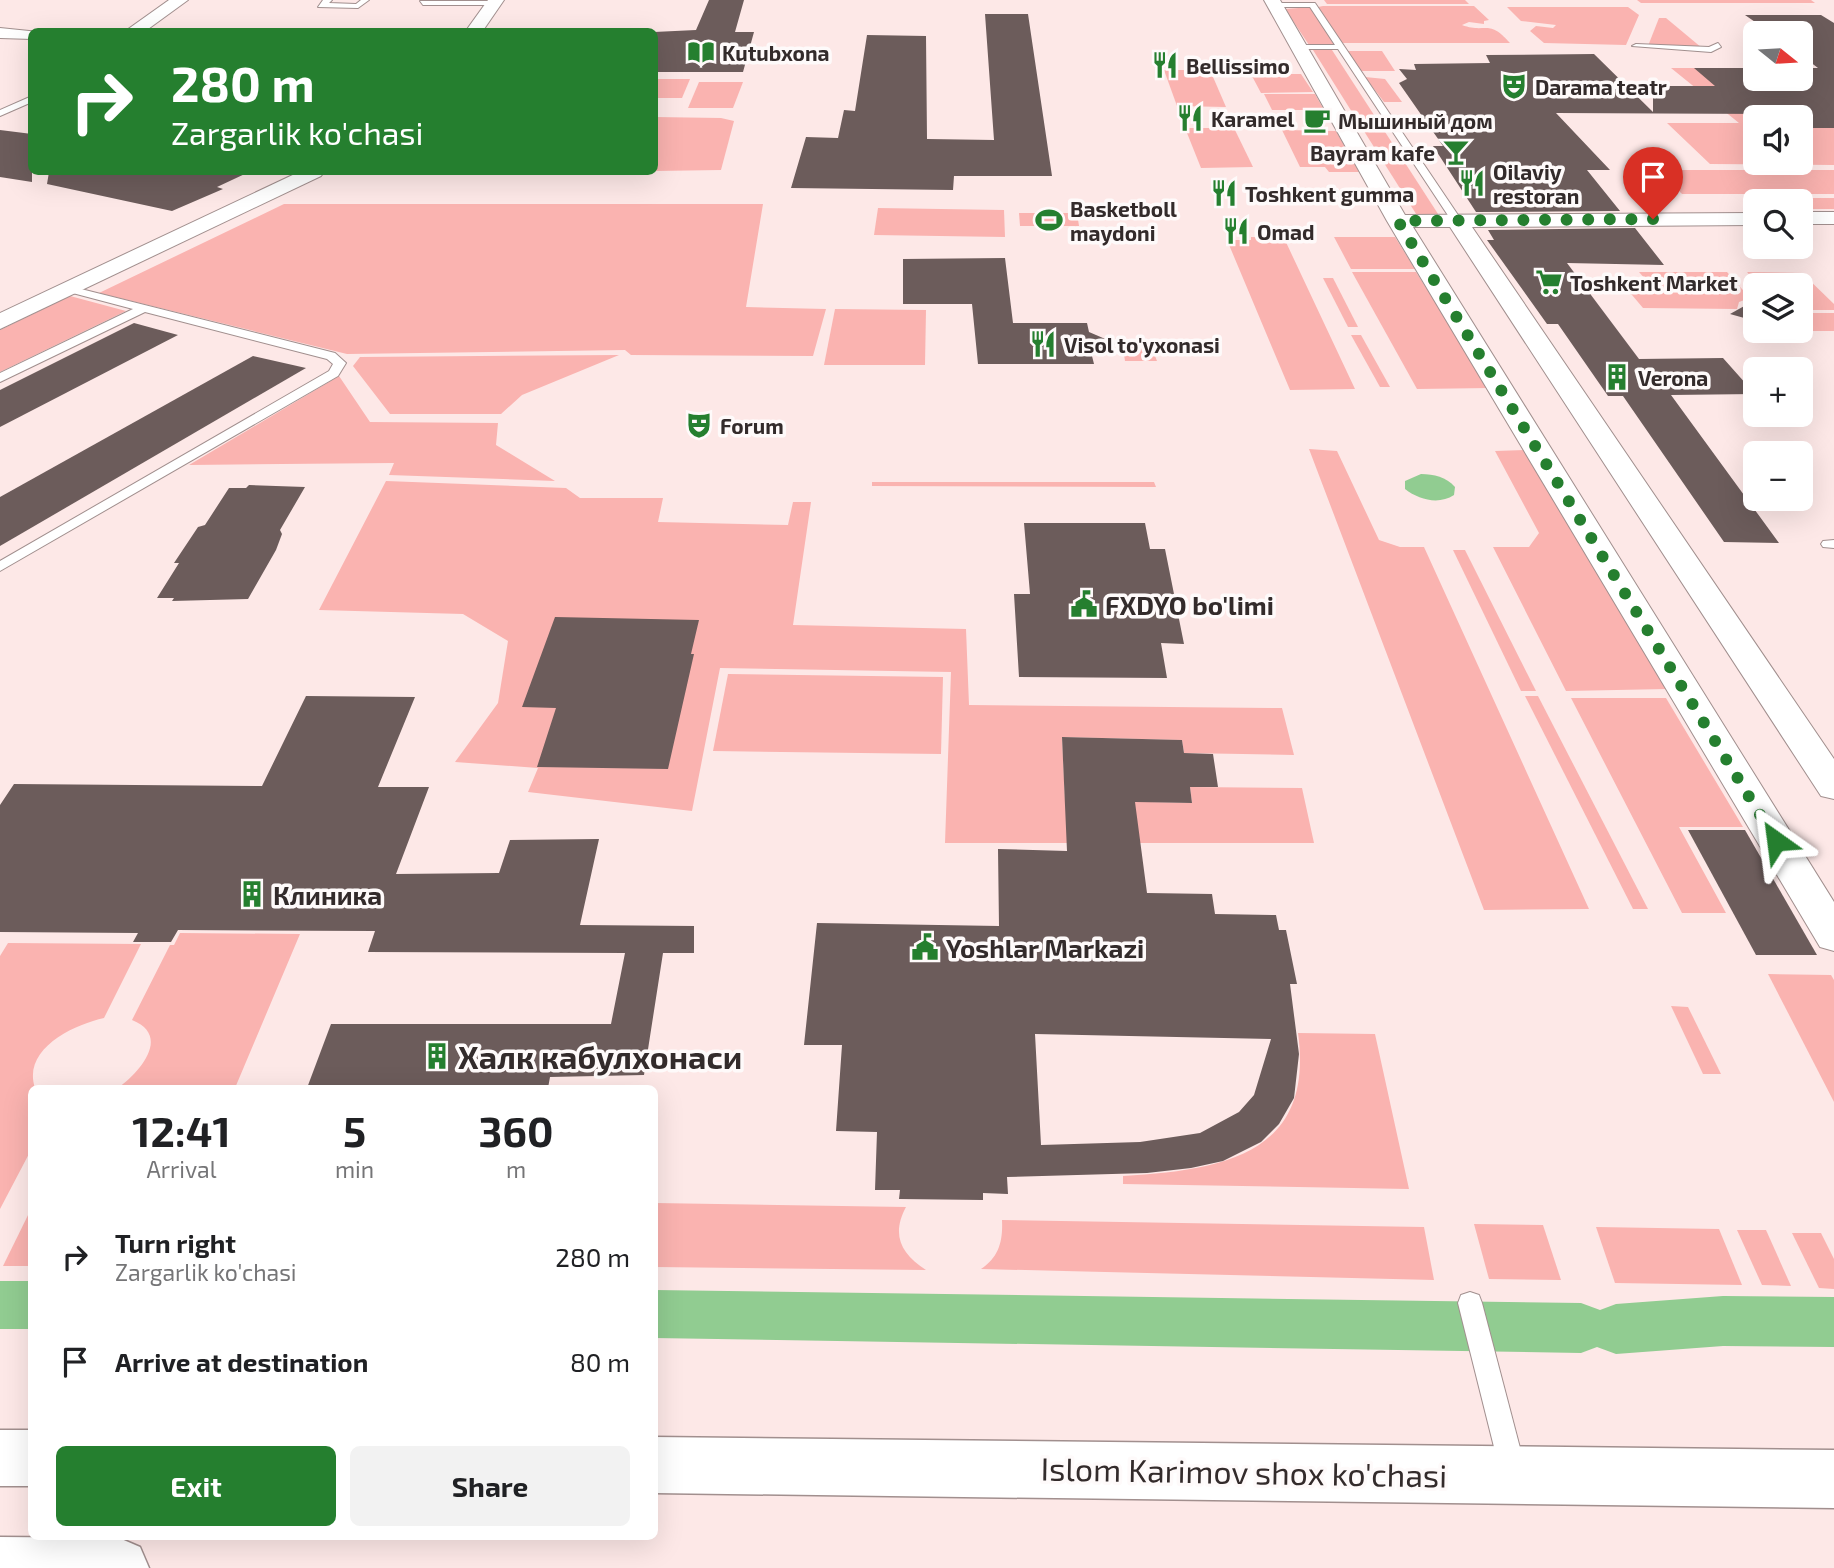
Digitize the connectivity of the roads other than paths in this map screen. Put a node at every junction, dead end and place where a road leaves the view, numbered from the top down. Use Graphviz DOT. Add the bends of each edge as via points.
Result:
graph roads {
  1 [pos="180,0"];
  2 [pos="328,0"];
  3 [pos="365,0"];
  4 [pos="495,2"];
  5 [pos="1273,2"];
  6 [pos="422,3"];
  7 [pos="138,28"];
  8 [pos="476,28"];
  9 [pos="0,33"];
  10 [pos="28,34"];
  11 [pos="1718,45"];
  12 [pos="1636,46"];
  13 [pos="1298,47"];
  14 [pos="1341,47"];
  15 [pos="28,100"];
  16 [pos="0,113"];
  17 [pos="308,175"];
  18 [pos="1813,218"];
  19 [pos="1834,218"];
  20 [pos="1743,219"];
  21 [pos="1457,220"];
  22 [pos="1398,221"];
  23 [pos="69,289"];
  24 [pos="142,309"];
  25 [pos="0,322"];
  26 [pos="0,378"];
  27 [pos="0,566"];
  28 [pos="1834,787"];
  29 [pos="1834,936"];
  30 [pos="1470,1303"];
  31 [pos="0,1458"];
  32 [pos="28,1458"];
  33 [pos="658,1465"];
  34 [pos="1514,1474"];
  35 [pos="1834,1479"];
  36 [pos="0,1567"];
  37 [pos="119,1568"];
  1 -- 7 [label="street"];
  2 -- 3 [label="lane" via="321,5 358,6"];
  4 -- 6 [label="lane"];
  4 -- 8 [label="street"];
  5 -- 13 [label="street"];
  5 -- 14 [label="lane" via="1312,5"];
  9 -- 10 [label="street"];
  11 -- 12 [label="lane" via="1711,50"];
  13 -- 14 [label="lane"];
  13 -- 22 [label="street"];
  14 -- 21 [label="lane"];
  15 -- 16 [label="lane"];
  17 -- 23 [label="street"];
  18 -- 19 [label="street"];
  20 -- 21 [label="street"];
  21 -- 22 [label="street"];
  21 -- 28 [label="street"];
  22 -- 29 [label="street"];
  23 -- 24 [label="lane"];
  23 -- 25 [label="street"];
  24 -- 26 [label="lane"];
  24 -- 27 [label="lane" via="331,356 340,363 334,373"];
  30 -- 34 [label="lane"];
  31 -- 32 [label="main road"];
  33 -- 34 [label="main road, Islom Karimov shox ko'chasi"];
  34 -- 35 [label="main road, Islom Karimov shox ko'chasi"];
  36 -- 37 [label="main road"];
}
